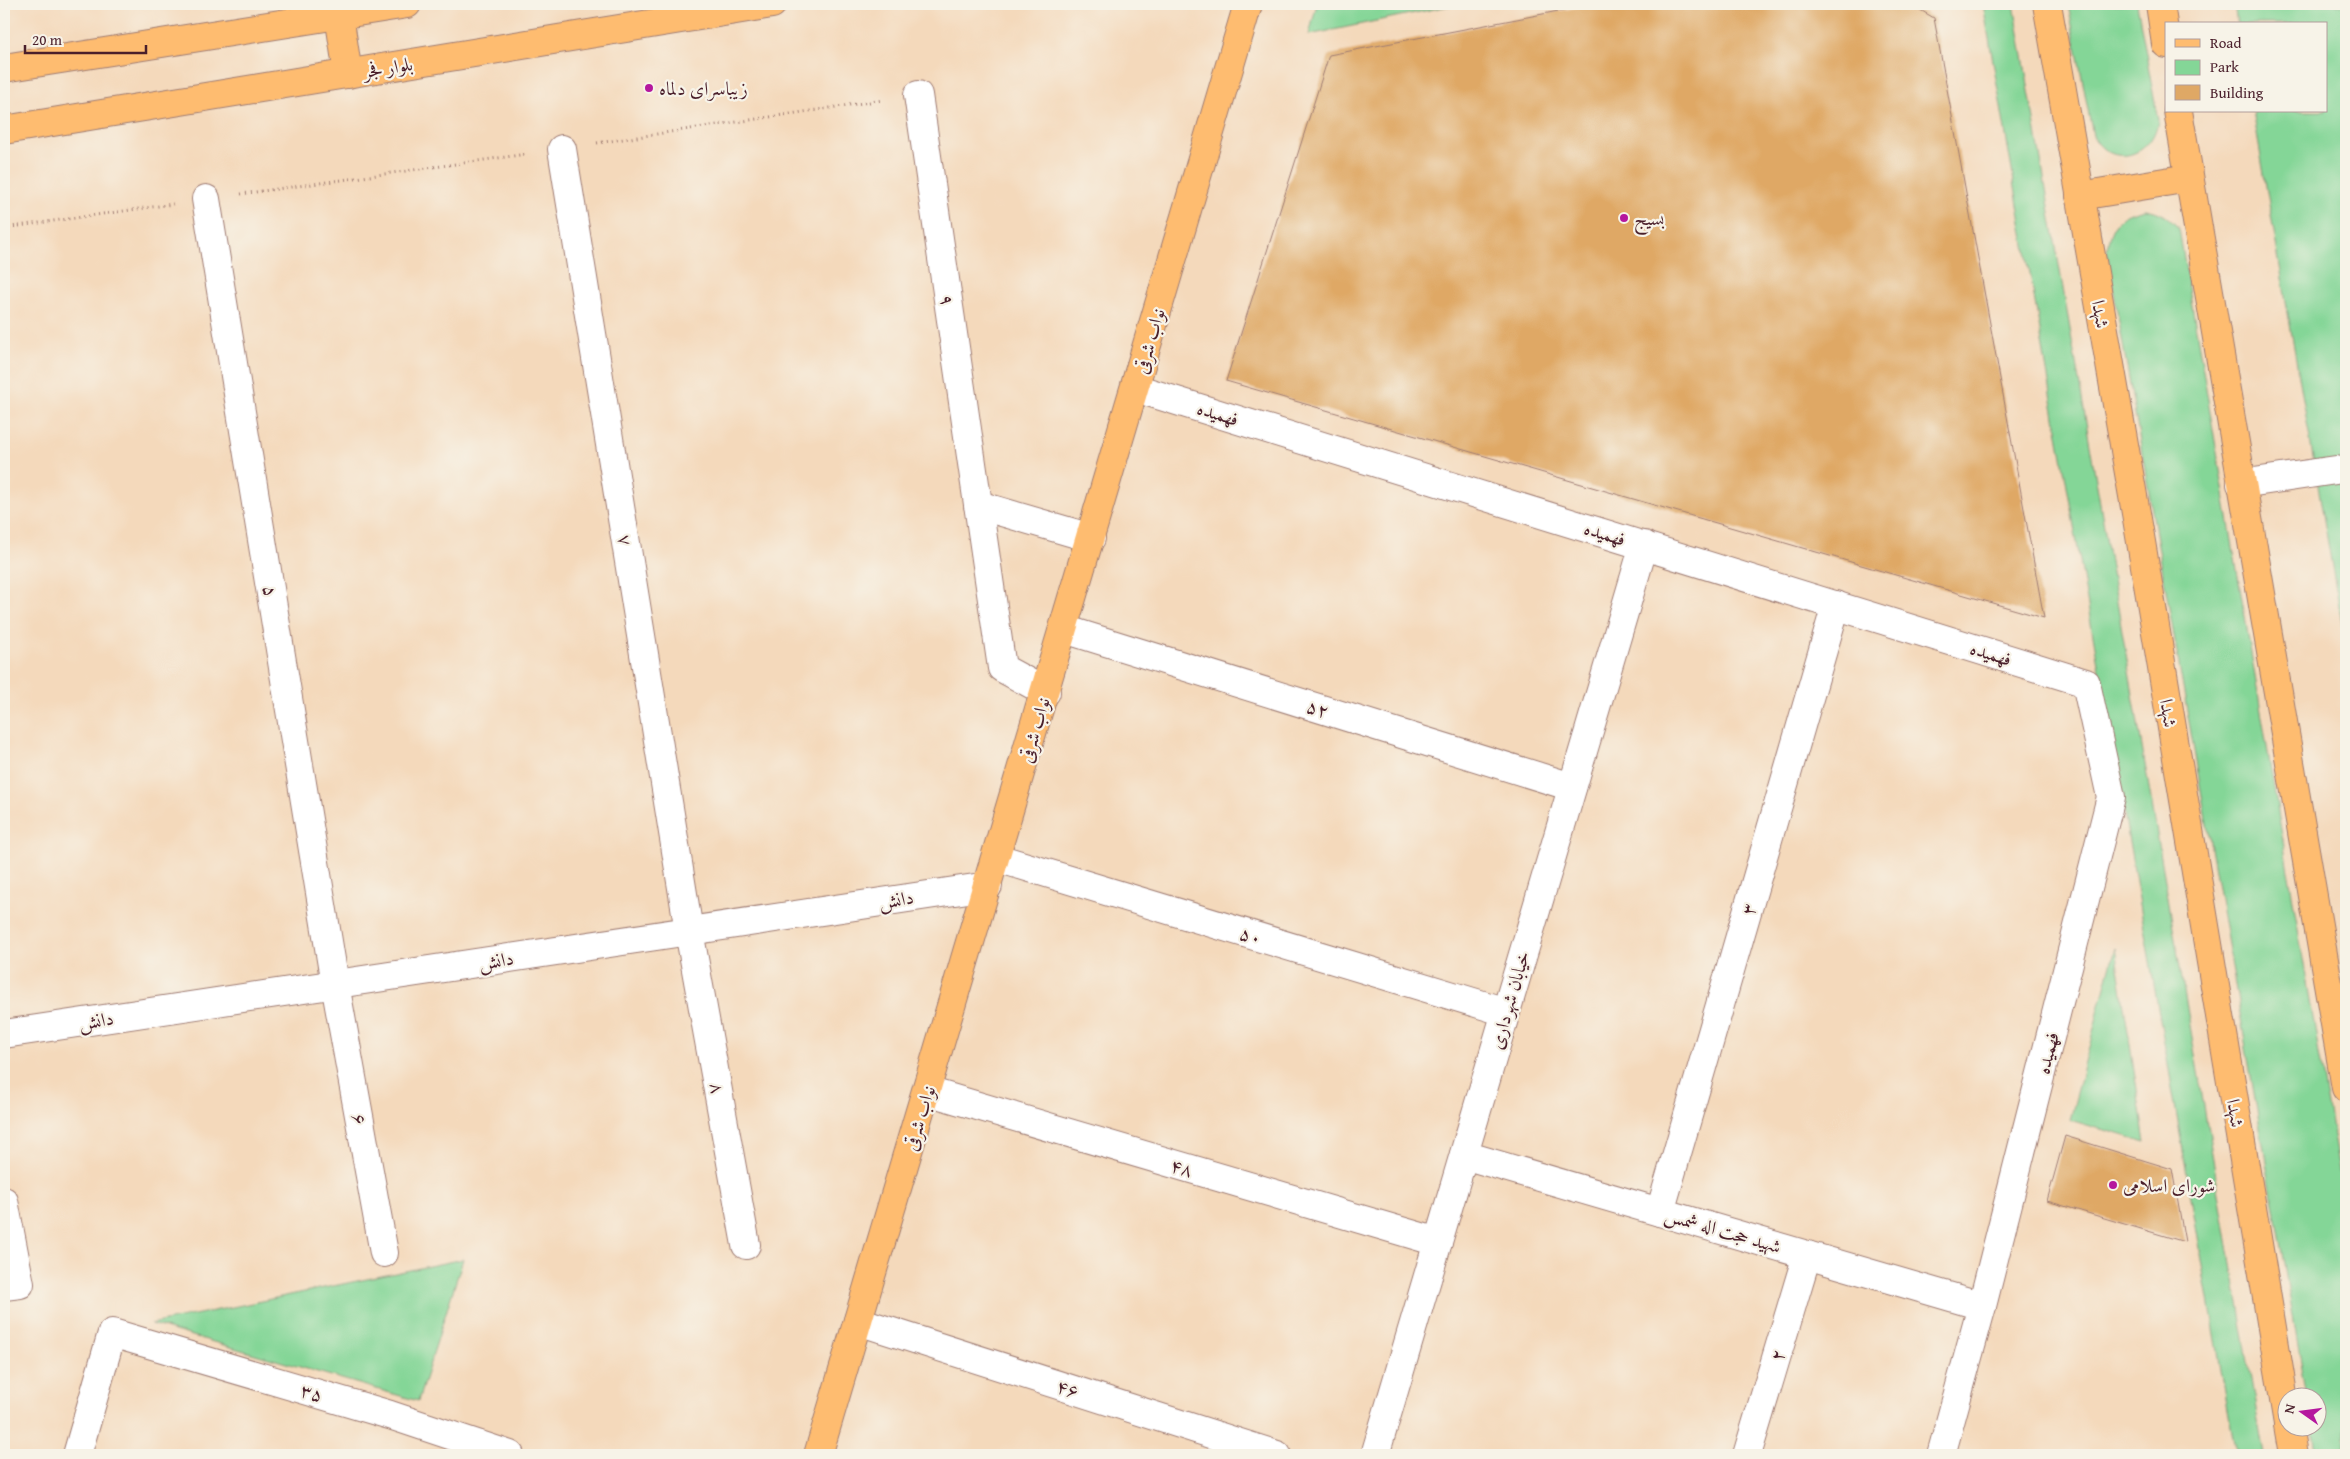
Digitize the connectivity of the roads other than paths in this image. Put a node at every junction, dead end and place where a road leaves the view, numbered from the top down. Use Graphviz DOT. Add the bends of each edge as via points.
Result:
graph roads {
  1 [pos="407,4"];
  2 [pos="772,4"];
  3 [pos="1248,4"];
  4 [pos="2047,4"];
  5 [pos="2160,4"];
  6 [pos="339,15"];
  7 [pos="2165,37"];
  8 [pos="4,68"];
  9 [pos="348,74"];
  10 [pos="918,95"];
  11 [pos="2178,112"];
  12 [pos="4,130"];
  13 [pos="562,149"];
  14 [pos="2189,178"];
  15 [pos="2080,196"];
  16 [pos="206,199"];
  17 [pos="1135,388"];
  18 [pos="2336,470"];
  19 [pos="2241,484"];
  20 [pos="978,505"];
  21 [pos="1091,538"];
  22 [pos="1644,545"];
  23 [pos="1836,605"];
  24 [pos="1064,629"];
  25 [pos="1046,692"];
  26 [pos="1572,787"];
  27 [pos="997,858"];
  28 [pos="988,886"];
  29 [pos="689,931"];
  30 [pos="335,984"];
  31 [pos="1506,1012"];
  32 [pos="4,1034"];
  33 [pos="2346,1088"];
  34 [pos="927,1091"];
  35 [pos="1464,1155"];
  36 [pos="4,1200"];
  37 [pos="1660,1212"];
  38 [pos="1438,1242"];
  39 [pos="746,1245"];
  40 [pos="384,1253"];
  41 [pos="1807,1255"];
  42 [pos="4,1286"];
  43 [pos="1982,1306"];
  44 [pos="858,1321"];
  45 [pos="2282,1386"];
  46 [pos="2290,1436"];
  47 [pos="77,1455"];
  48 [pos="510,1455"];
  49 [pos="818,1455"];
  50 [pos="1277,1455"];
  51 [pos="1375,1455"];
  52 [pos="1747,1455"];
  53 [pos="1941,1455"];
  54 [pos="2293,1455"];
  1 -- 6 [label="main road"];
  2 -- 9 [label="main road, بلوار فجر"];
  3 -- 17 [label="main road, نواب شرقی"];
  4 -- 15 [label="main road, شهدا"];
  5 -- 7 [label="main road"];
  6 -- 8 [label="main road"];
  6 -- 9 [label="main road"];
  9 -- 12 [label="main road, بلوار فجر"];
  10 -- 20 [label="street, ۹"];
  11 -- 14 [label="main road"];
  13 -- 29 [label="street, ۷"];
  14 -- 15 [label="main road"];
  14 -- 19 [label="main road"];
  15 -- 45 [label="main road, شهدا"];
  16 -- 30 [label="street, ۵"];
  17 -- 21 [label="main road, نواب شرقی"];
  17 -- 22 [label="street, فهمیده"];
  18 -- 19 [label="street"];
  19 -- 33 [label="main road"];
  20 -- 21 [label="street"];
  20 -- 25 [label="street, ۹" via="1002,668"];
  21 -- 24 [label="main road, نواب شرقی"];
  22 -- 23 [label="street, فهمیده"];
  22 -- 26 [label="street, خیابان شهرداری"];
  23 -- 37 [label="street, ۳"];
  23 -- 43 [label="street, فهمیده" via="2086,682 2111,797"];
  24 -- 25 [label="main road, نواب شرقی"];
  24 -- 26 [label="street, ۵۲"];
  25 -- 27 [label="main road, نواب شرقی"];
  26 -- 31 [label="street, خیابان شهرداری"];
  27 -- 28 [label="main road, نواب شرقی"];
  27 -- 31 [label="street, ۵۰"];
  28 -- 29 [label="street, دانش"];
  28 -- 34 [label="main road, نواب شرقی"];
  29 -- 30 [label="street, دانش"];
  29 -- 39 [label="street, ۸"];
  30 -- 32 [label="street, دانش"];
  30 -- 40 [label="street, ۶"];
  31 -- 35 [label="street, خیابان شهرداری"];
  34 -- 38 [label="street, ۴۸"];
  34 -- 44 [label="main road, نواب شرقی"];
  35 -- 37 [label="street, شهید حجت اله شمس"];
  35 -- 38 [label="street, خیابان شهرداری"];
  36 -- 42 [label="street" via="20,1284"];
  37 -- 41 [label="street, شهید حجت اله شمس"];
  38 -- 51 [label="street, خیابان شهرداری"];
  41 -- 43 [label="street, شهید حجت اله شمس"];
  41 -- 52 [label="street, ۲"];
  43 -- 53 [label="street, فهمیده"];
  44 -- 49 [label="main road, نواب شرقی"];
  44 -- 50 [label="street, ۴۶"];
  46 -- 54 [label="main road, شهدا"];
  47 -- 48 [label="street, ۳۵" via="112,1332 390,1415"];
}
